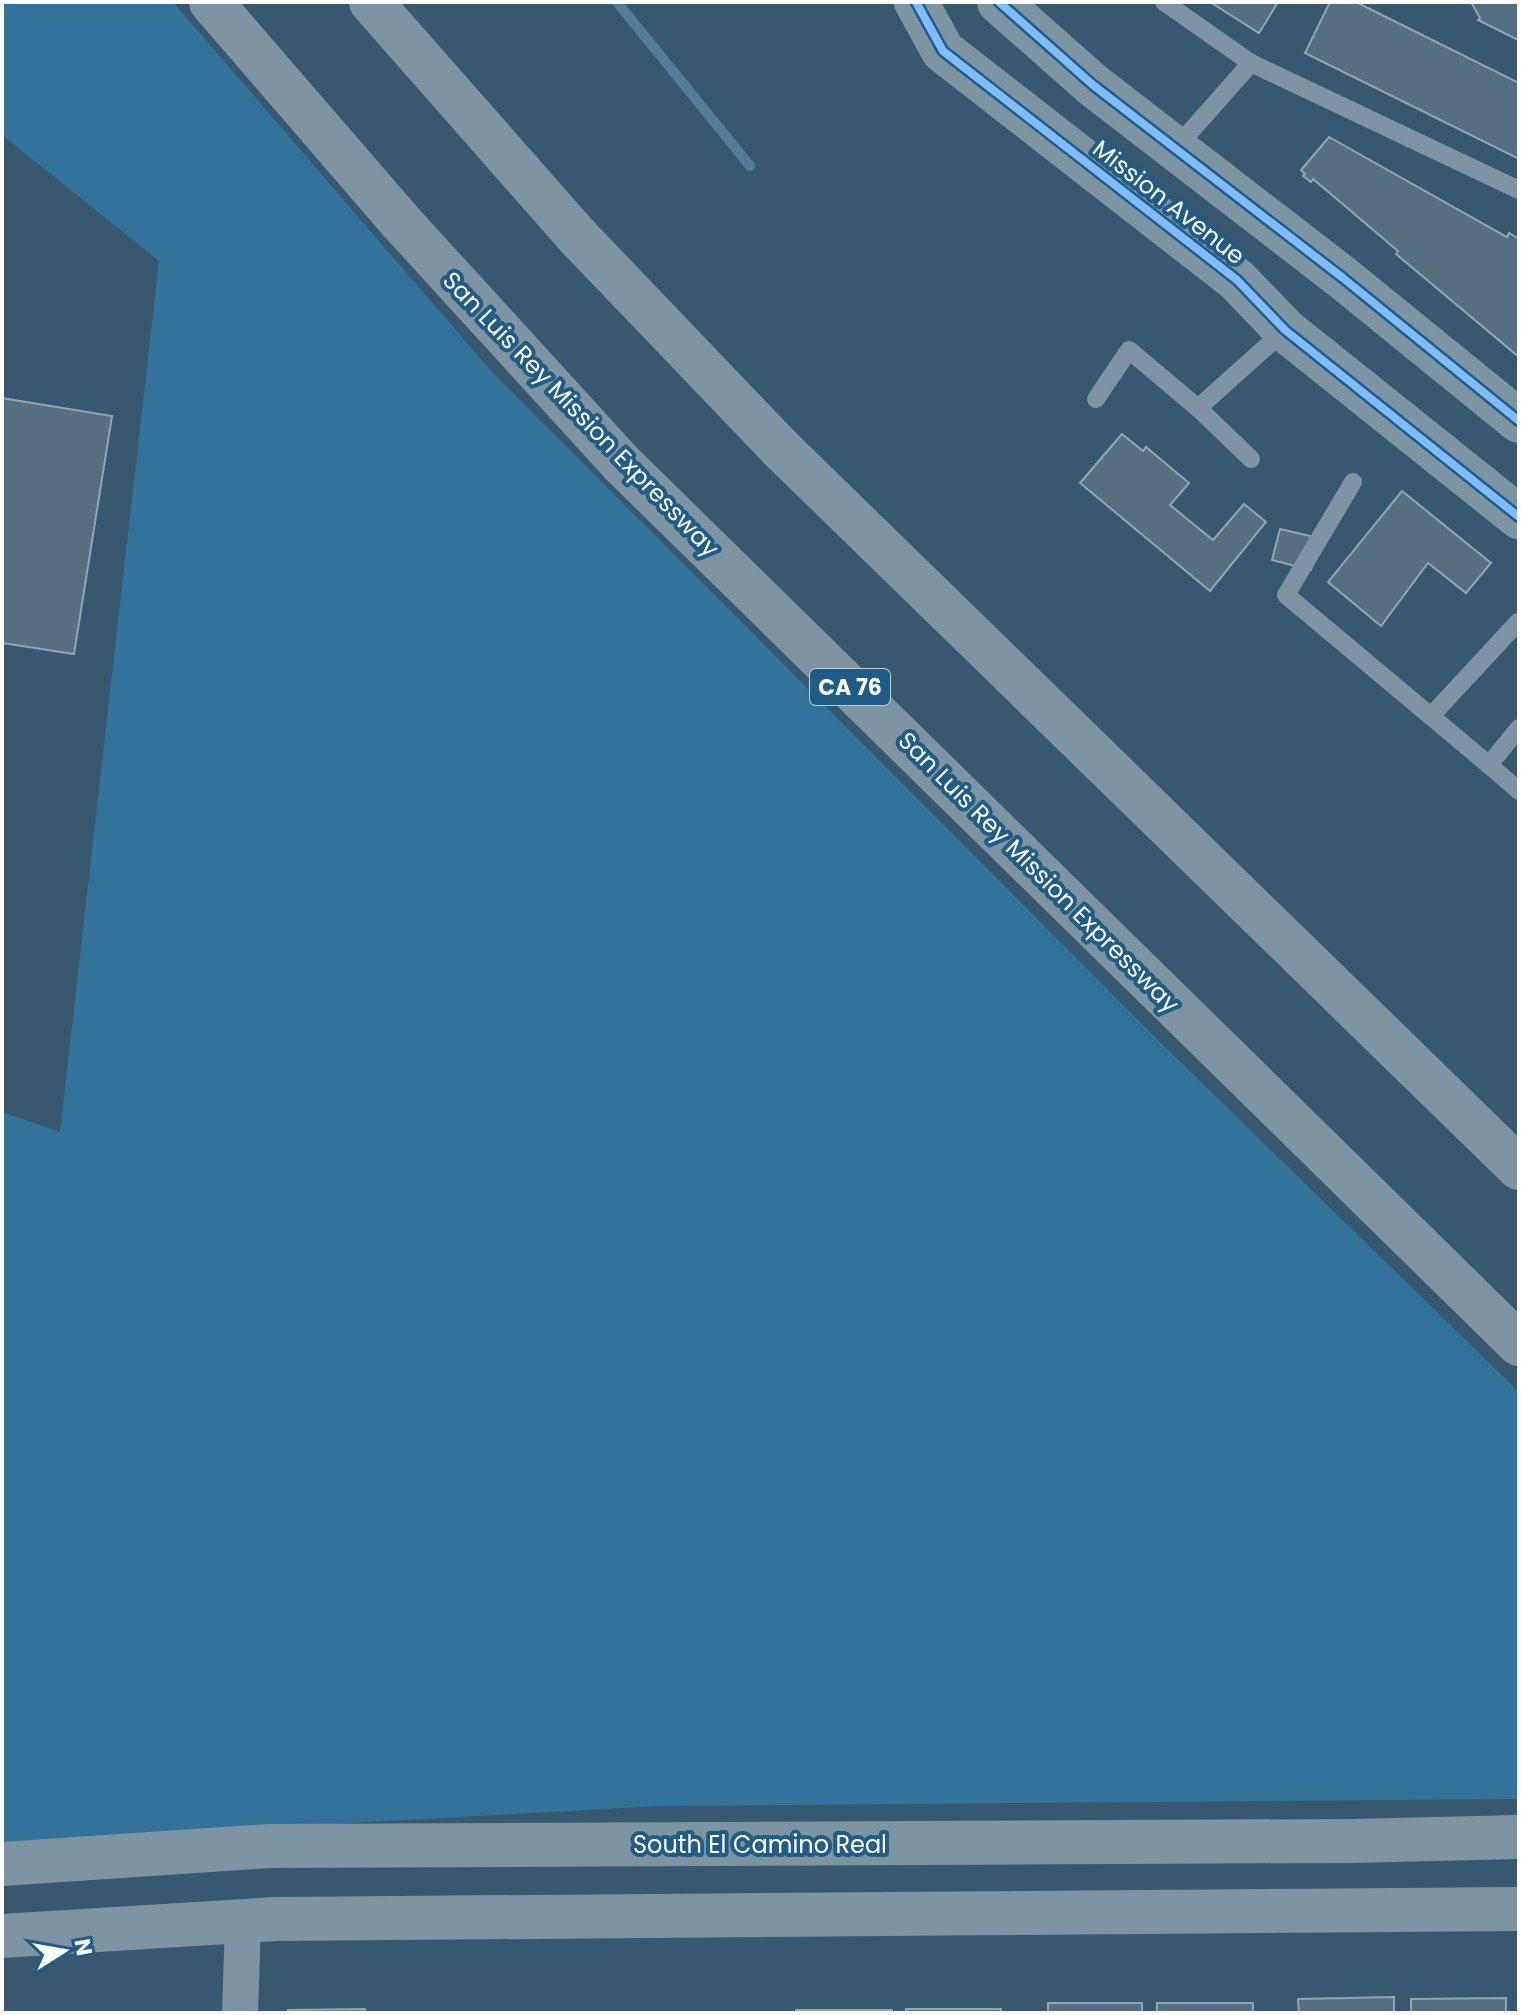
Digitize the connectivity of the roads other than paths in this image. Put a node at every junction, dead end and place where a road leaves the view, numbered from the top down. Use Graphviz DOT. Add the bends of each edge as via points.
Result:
graph roads {
  1 [pos="211,2"];
  2 [pos="371,2"];
  3 [pos="916,2"];
  4 [pos="999,2"];
  5 [pos="1164,2"];
  6 [pos="1251,63"];
  7 [pos="1175,149"];
  8 [pos="1519,190"];
  9 [pos="1285,330"];
  10 [pos="1096,399"];
  11 [pos="1198,408"];
  12 [pos="1519,421"];
  13 [pos="1251,459"];
  14 [pos="1353,482"];
  15 [pos="1519,517"];
  16 [pos="1518,622"];
  17 [pos="1431,716"];
  18 [pos="1519,728"];
  19 [pos="1489,765"];
  20 [pos="1519,791"];
  21 [pos="1519,1168"];
  22 [pos="1519,1344"];
  23 [pos="1519,1837"];
  24 [pos="2,1864"];
  25 [pos="1519,1909"];
  26 [pos="243,1922"];
  27 [pos="2,1936"];
  28 [pos="240,2013"];
  1 -- 22 [label="highway, San Luis Rey Mission Expressway / CA 76" via="420,244 621,463"];
  2 -- 21 [label="highway" via="577,236 780,448"];
  3 -- 9 [label="main road, Mission Avenue" via="943,51 1237,280"];
  4 -- 7 [label="main road, Mission Avenue"];
  5 -- 6 [label="lane"];
  6 -- 7 [label="lane"];
  6 -- 8 [label="lane"];
  7 -- 12 [label="main road, Mission Avenue"];
  9 -- 11 [label="lane"];
  9 -- 15 [label="main road, Mission Avenue"];
  10 -- 11 [label="lane" via="1129,350"];
  11 -- 13 [label="lane"];
  14 -- 17 [label="lane" via="1286,595"];
  16 -- 17 [label="lane"];
  17 -- 19 [label="lane"];
  18 -- 19 [label="lane"];
  19 -- 20 [label="lane"];
  23 -- 24 [label="main road, South El Camino Real" via="269,1846"];
  25 -- 26 [label="main road"];
  26 -- 27 [label="main road"];
  26 -- 28 [label="street"];
}
